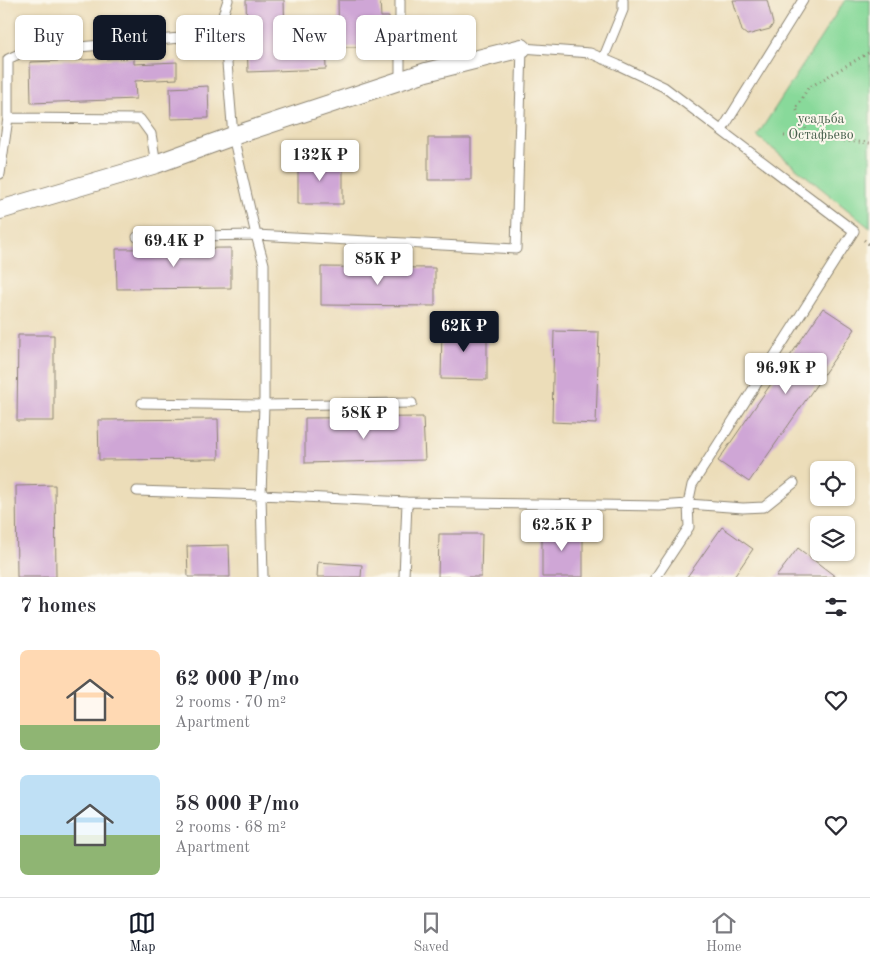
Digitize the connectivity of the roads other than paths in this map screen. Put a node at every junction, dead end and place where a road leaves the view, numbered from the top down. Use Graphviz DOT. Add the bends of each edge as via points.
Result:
graph roads {
  1 [pos="228,0"];
  2 [pos="400,0"];
  3 [pos="624,0"];
  4 [pos="803,0"];
  5 [pos="223,15"];
  6 [pos="176,38"];
  7 [pos="522,48"];
  8 [pos="603,59"];
  9 [pos="227,60"];
  10 [pos="400,80"];
  11 [pos="8,118"];
  12 [pos="722,130"];
  13 [pos="233,136"];
  14 [pos="156,164"];
  15 [pos="0,174"];
  16 [pos="0,210"];
  17 [pos="256,235"];
  18 [pos="137,237"];
  19 [pos="142,403"];
  20 [pos="412,403"];
  21 [pos="264,405"];
  22 [pos="794,484"];
  23 [pos="138,491"];
  24 [pos="261,495"];
  25 [pos="407,502"];
  26 [pos="688,504"];
  27 [pos="263,577"];
  28 [pos="404,577"];
  29 [pos="656,577"];
  1 -- 5 [label="lane"];
  2 -- 10 [label="lane"];
  3 -- 8 [label="lane"];
  4 -- 12 [label="lane"];
  6 -- 11 [label="lane" via="23,52 8,59"];
  7 -- 8 [label="lane" via="590,54"];
  7 -- 10 [label="street"];
  7 -- 17 [label="lane" via="516,249"];
  8 -- 12 [label="lane" via="664,87"];
  9 -- 13 [label="lane"];
  10 -- 13 [label="street"];
  11 -- 14 [label="lane" via="140,119 151,134"];
  11 -- 15 [label="lane"];
  12 -- 26 [label="lane" via="854,232 692,485"];
  13 -- 14 [label="street"];
  13 -- 17 [label="lane"];
  14 -- 16 [label="street"];
  17 -- 18 [label="lane"];
  17 -- 21 [label="lane" via="264,264"];
  19 -- 21 [label="lane"];
  20 -- 21 [label="lane"];
  21 -- 24 [label="lane"];
  22 -- 26 [label="lane" via="764,507"];
  23 -- 24 [label="lane"];
  24 -- 25 [label="lane"];
  24 -- 27 [label="lane"];
  25 -- 26 [label="lane"];
  25 -- 28 [label="lane"];
  26 -- 29 [label="lane" via="688,527"];
}
